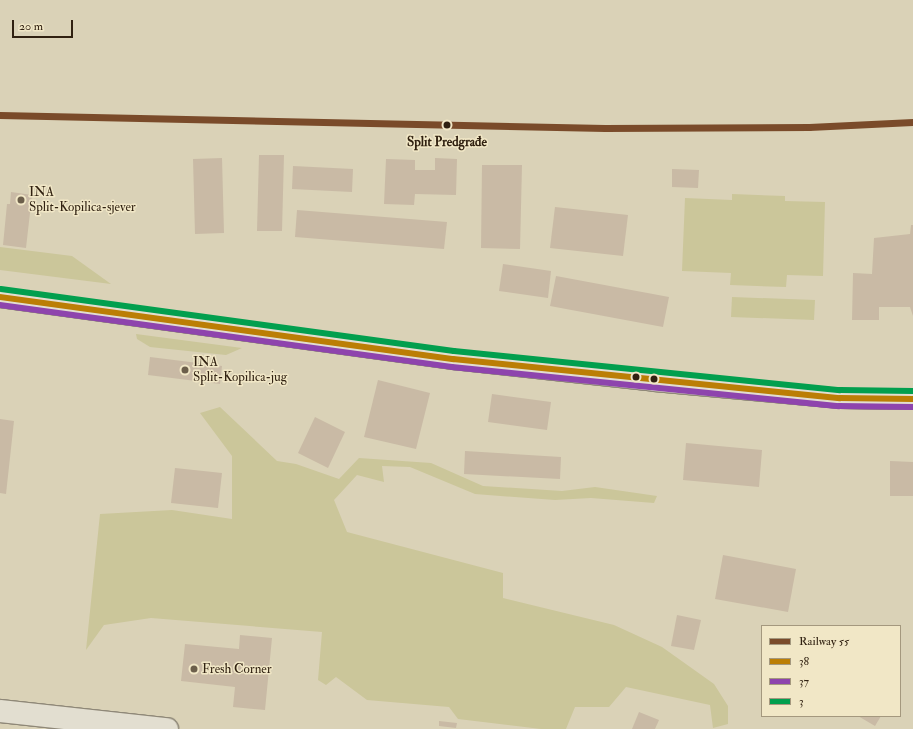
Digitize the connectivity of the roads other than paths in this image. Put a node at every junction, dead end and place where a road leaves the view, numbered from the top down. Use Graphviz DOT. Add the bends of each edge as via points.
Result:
graph roads {
  1 [pos="0,297"];
  2 [pos="913,399"];
  3 [pos="0,711"];
  4 [pos="167,729"];
  1 -- 2 [label="street" via="453,360 832,397"];
  3 -- 4 [label="main road"];
}
